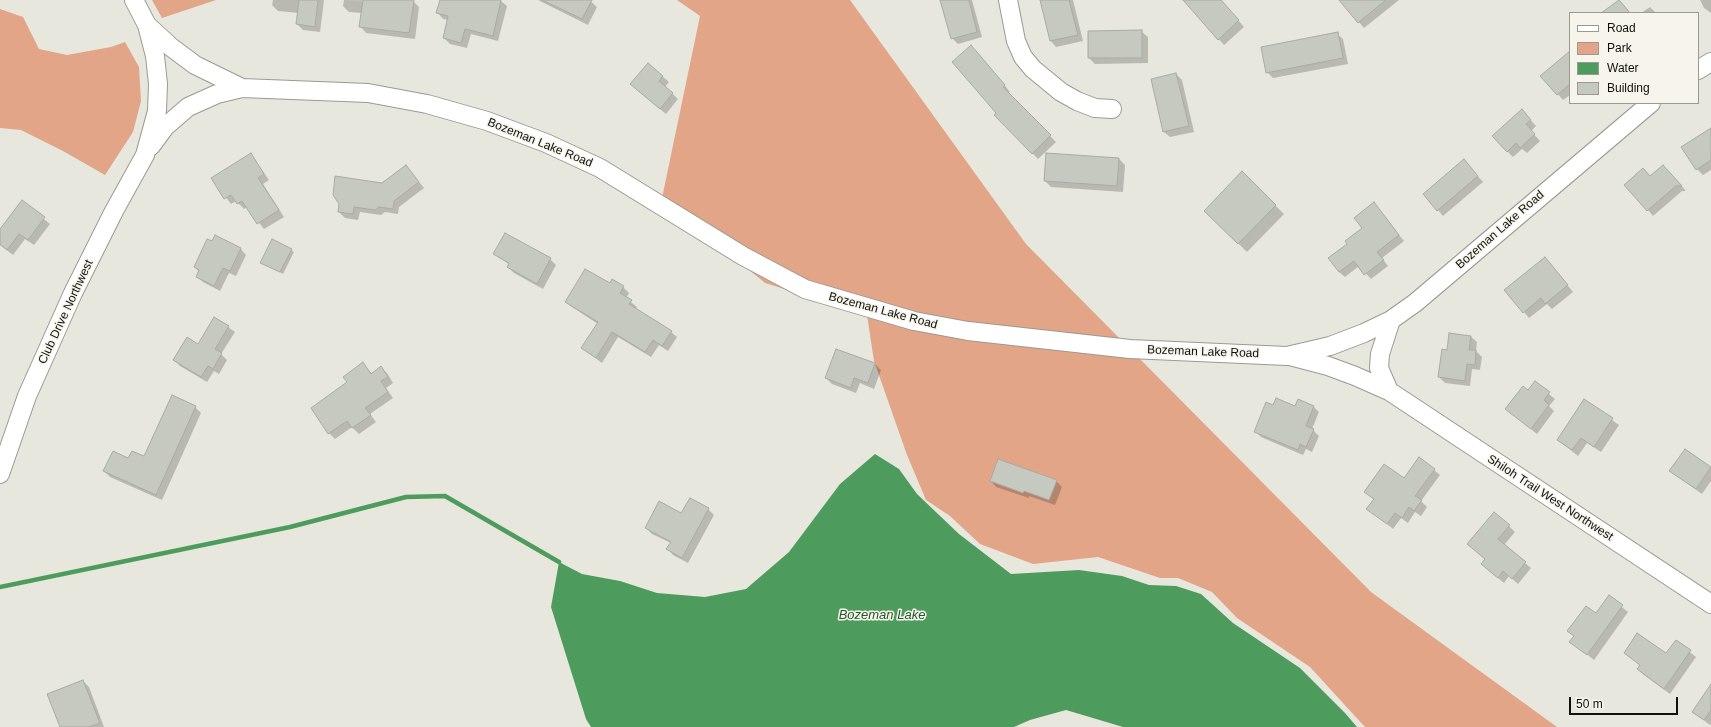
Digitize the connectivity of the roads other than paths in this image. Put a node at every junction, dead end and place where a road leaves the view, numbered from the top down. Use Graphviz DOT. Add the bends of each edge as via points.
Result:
graph roads {
  1 [pos="134,0"];
  2 [pos="1008,0"];
  3 [pos="147,25"];
  4 [pos="1711,62"];
  5 [pos="1699,69"];
  6 [pos="242,88"];
  7 [pos="1650,104"];
  8 [pos="1112,109"];
  9 [pos="144,155"];
  10 [pos="1391,320"];
  11 [pos="1287,356"];
  12 [pos="1389,391"];
  13 [pos="0,474"];
  14 [pos="1711,604"];
  1 -- 3 [label="street, Bozeman Lake Road"];
  2 -- 8 [label="street" via="1016,41 1023,57 1033,69 1061,92 1077,101 1094,108"];
  3 -- 6 [label="street, Bozeman Lake Road" via="195,65"];
  3 -- 9 [label="street, Club Drive Northwest" via="155,56 158,84 157,111"];
  4 -- 5 [label="street"];
  6 -- 9 [label="street, Club Drive Northwest" via="217,94 188,107 165,127"];
  6 -- 11 [label="street, Bozeman Lake Road" via="368,93 427,104 488,121 546,143 600,168 743,256 805,289 914,321 968,331 1130,349"];
  7 -- 10 [label="street, Bozeman Lake Road" via="1415,303"];
  9 -- 13 [label="street, Club Drive Northwest" via="73,293 27,396"];
  10 -- 11 [label="street, Bozeman Lake Road" via="1330,346"];
  10 -- 12 [label="street" via="1380,354 1379,368"];
  11 -- 12 [label="street, Shiloh Trail West Northwest" via="1328,366"];
  12 -- 14 [label="street, Shiloh Trail West Northwest"];
}
